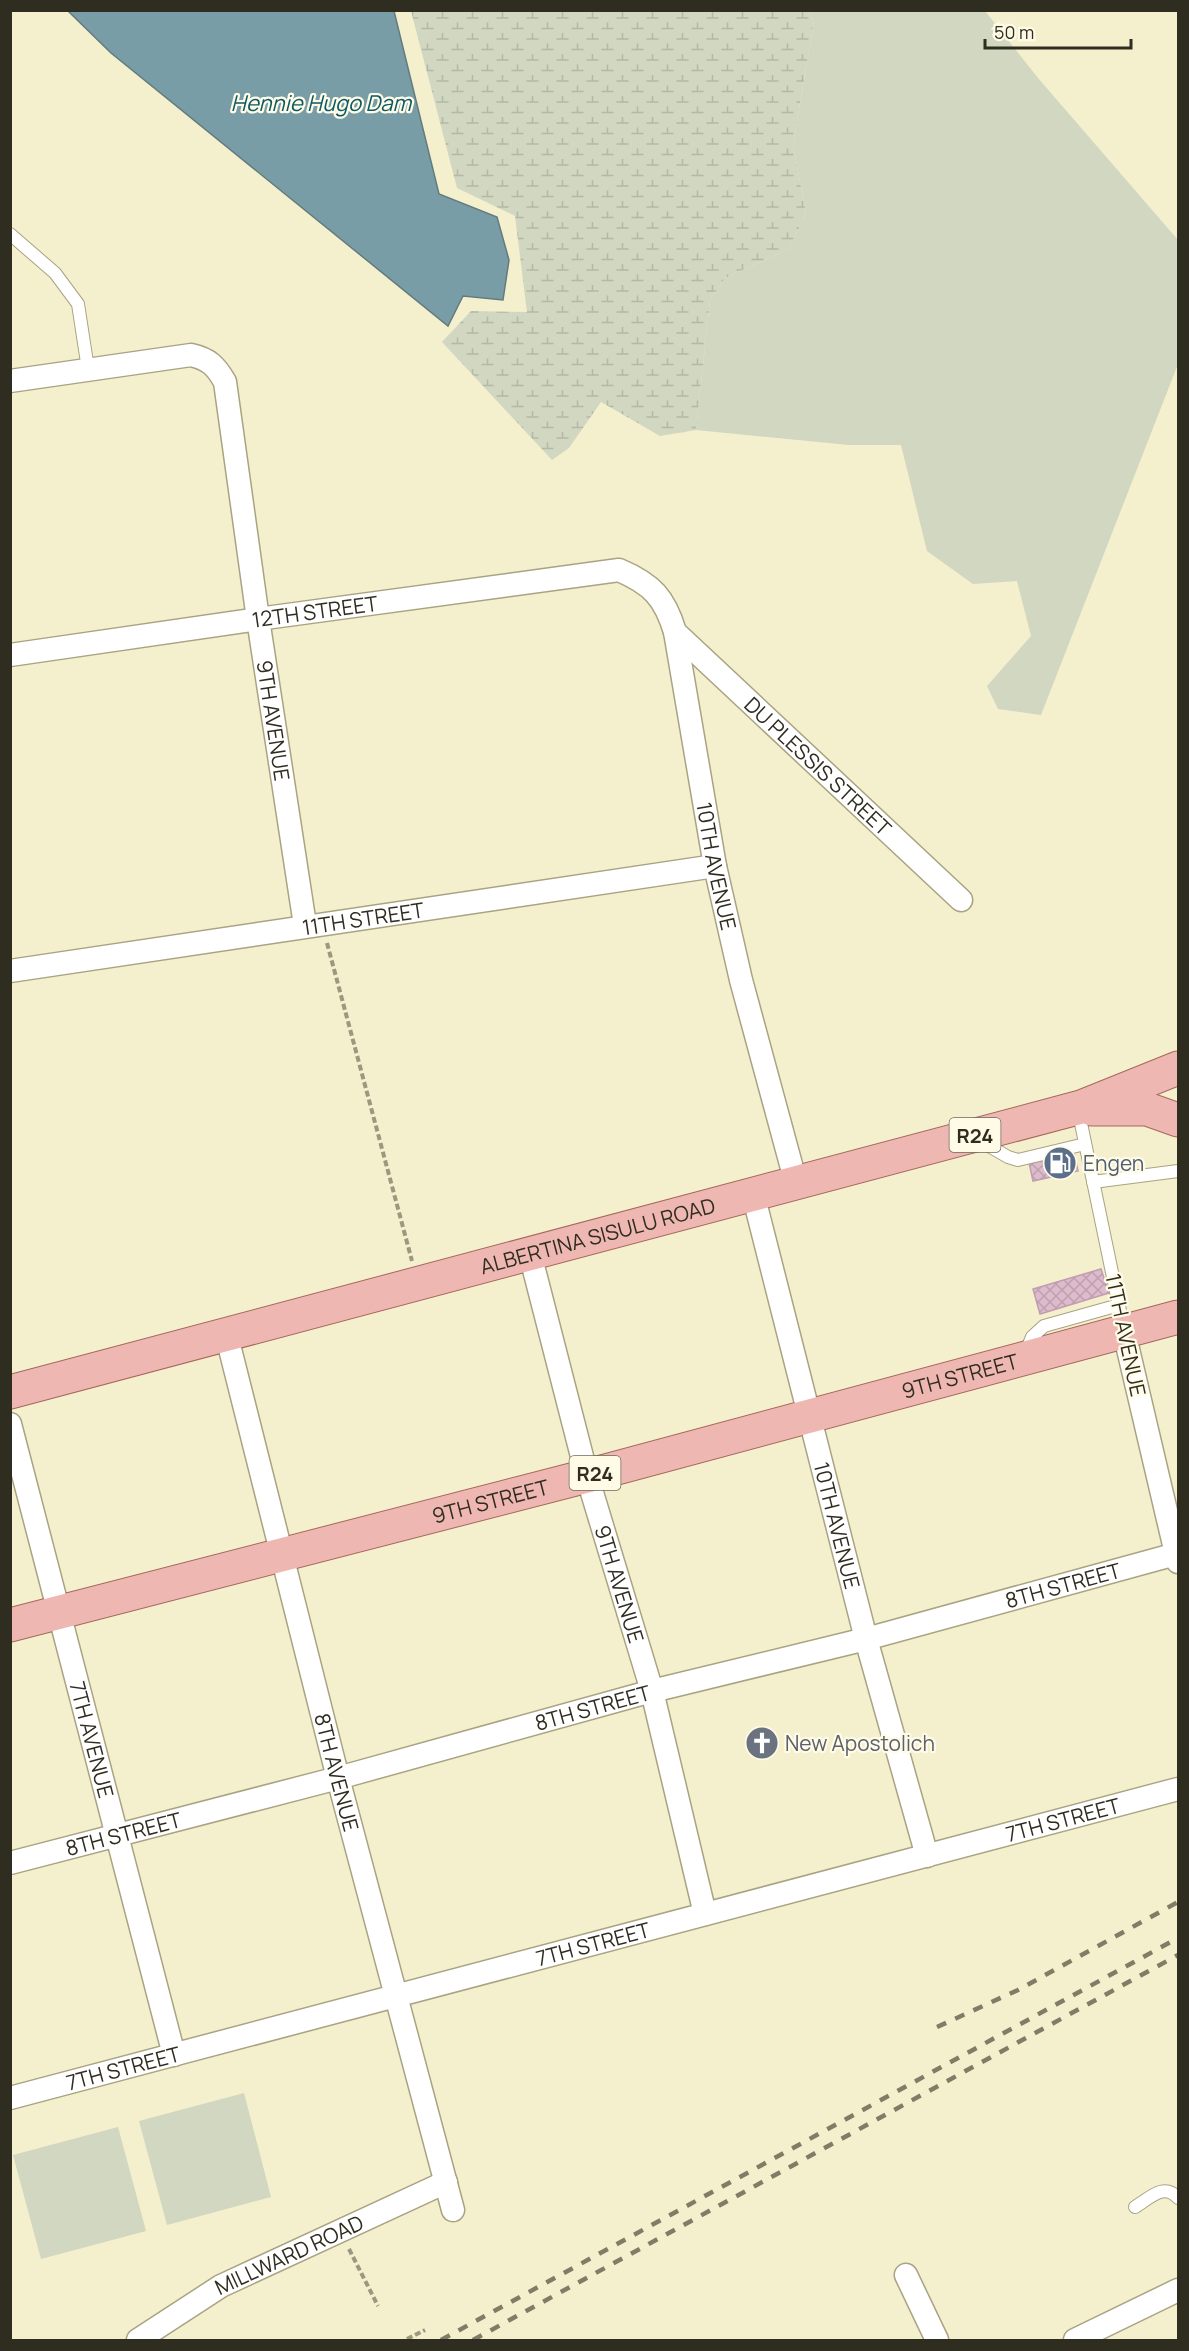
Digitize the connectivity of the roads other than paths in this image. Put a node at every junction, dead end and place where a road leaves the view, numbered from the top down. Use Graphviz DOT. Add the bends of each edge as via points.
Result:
graph roads {
  1 [pos="10,234"];
  2 [pos="88,369"];
  3 [pos="10,381"];
  4 [pos="619,570"];
  5 [pos="258,619"];
  6 [pos="675,632"];
  7 [pos="10,655"];
  8 [pos="715,866"];
  9 [pos="961,900"];
  10 [pos="313,924"];
  11 [pos="10,971"];
  12 [pos="1179,1068"];
  13 [pos="1080,1107"];
  14 [pos="1179,1120"];
  15 [pos="971,1136"];
  16 [pos="1085,1144"];
  17 [pos="1179,1171"];
  18 [pos="1093,1182"];
  19 [pos="796,1183"];
  20 [pos="753,1194"];
  21 [pos="530,1254"];
  22 [pos="1179,1317"];
  23 [pos="1122,1318"];
  24 [pos="226,1333"];
  25 [pos="10,1392"];
  26 [pos="810,1415"];
  27 [pos="10,1424"];
  28 [pos="587,1476"];
  29 [pos="280,1554"];
  30 [pos="1178,1558"];
  31 [pos="57,1612"];
  32 [pos="10,1625"];
  33 [pos="866,1639"];
  34 [pos="652,1691"];
  35 [pos="338,1778"];
  36 [pos="1177,1790"];
  37 [pos="116,1835"];
  38 [pos="927,1856"];
  39 [pos="10,1863"];
  40 [pos="705,1914"];
  41 [pos="397,1996"];
  42 [pos="174,2055"];
  43 [pos="10,2098"];
  44 [pos="446,2182"];
  45 [pos="1179,2198"];
  46 [pos="1135,2207"];
  47 [pos="453,2210"];
  48 [pos="906,2275"];
  49 [pos="1179,2289"];
  50 [pos="138,2340"];
  51 [pos="937,2340"];
  52 [pos="1075,2340"];
  1 -- 2 [label="lane" via="55,273 73,296 81,318"];
  2 -- 3 [label="street"];
  2 -- 5 [label="street, 9TH AVENUE" via="191,355 206,359 218,369 225,382"];
  4 -- 5 [label="street, 12TH STREET"];
  4 -- 6 [label="street, 10TH AVENUE" via="653,589 664,603"];
  5 -- 7 [label="street, 12TH STREET"];
  5 -- 10 [label="street, 9TH AVENUE"];
  6 -- 8 [label="street, 10TH AVENUE"];
  6 -- 9 [label="street, DU PLESSIS STREET"];
  8 -- 10 [label="street, 11TH STREET"];
  8 -- 19 [label="street, 10TH AVENUE" via="741,980"];
  10 -- 11 [label="street, 11TH STREET"];
  12 -- 13 [label="main road, ALBERTINA SISULU ROAD / R24"];
  13 -- 14 [label="main road" via="1147,1109"];
  13 -- 15 [label="main road, ALBERTINA SISULU ROAD / R24"];
  13 -- 16 [label="lane, 11TH AVENUE"];
  15 -- 16 [label="lane" via="1018,1160"];
  15 -- 19 [label="main road, ALBERTINA SISULU ROAD / R24"];
  16 -- 18 [label="lane, 11TH AVENUE"];
  17 -- 18 [label="lane"];
  18 -- 23 [label="lane, 11TH AVENUE"];
  19 -- 20 [label="main road, ALBERTINA SISULU ROAD / R24"];
  20 -- 21 [label="main road, ALBERTINA SISULU ROAD / R24"];
  20 -- 26 [label="street, 10TH AVENUE"];
  21 -- 24 [label="main road, ALBERTINA SISULU ROAD / R24"];
  21 -- 28 [label="street, 9TH AVENUE"];
  22 -- 23 [label="main road, 9TH STREET / R24"];
  23 -- 26 [label="main road, 9TH STREET / R24" via="1023,1359"];
  23 -- 30 [label="street, 11TH AVENUE"];
  24 -- 25 [label="main road, ALBERTINA SISULU ROAD / R24"];
  24 -- 29 [label="street, 8TH AVENUE"];
  26 -- 28 [label="main road, 9TH STREET / R24"];
  26 -- 33 [label="street, 10TH AVENUE"];
  27 -- 31 [label="street, 7TH AVENUE"];
  28 -- 29 [label="main road, 9TH STREET / R24"];
  28 -- 34 [label="street, 9TH AVENUE"];
  29 -- 31 [label="main road, 9TH STREET / R24"];
  29 -- 35 [label="street, 8TH AVENUE"];
  30 -- 33 [label="street, 8TH STREET"];
  31 -- 32 [label="main road, 9TH STREET / R24"];
  31 -- 37 [label="street, 7TH AVENUE"];
  33 -- 34 [label="street, 8TH STREET"];
  33 -- 38 [label="street, 10TH AVENUE"];
  34 -- 35 [label="street, 8TH STREET"];
  34 -- 40 [label="street, 9TH AVENUE"];
  35 -- 37 [label="street, 8TH STREET"];
  35 -- 41 [label="street, 8TH AVENUE"];
  36 -- 38 [label="street, 7TH STREET"];
  37 -- 39 [label="street, 8TH STREET"];
  37 -- 42 [label="street, 7TH AVENUE"];
  38 -- 40 [label="street, 7TH STREET"];
  40 -- 41 [label="street, 7TH STREET"];
  41 -- 42 [label="street, 7TH STREET"];
  41 -- 44 [label="street, 8TH AVENUE"];
  42 -- 43 [label="street, 7TH STREET"];
  44 -- 47 [label="street, 8TH AVENUE"];
  44 -- 50 [label="street, MILLWARD ROAD" via="220,2286"];
  45 -- 46 [label="lane" via="1163,2190"];
  48 -- 51 [label="street"];
  49 -- 52 [label="street"];
}
